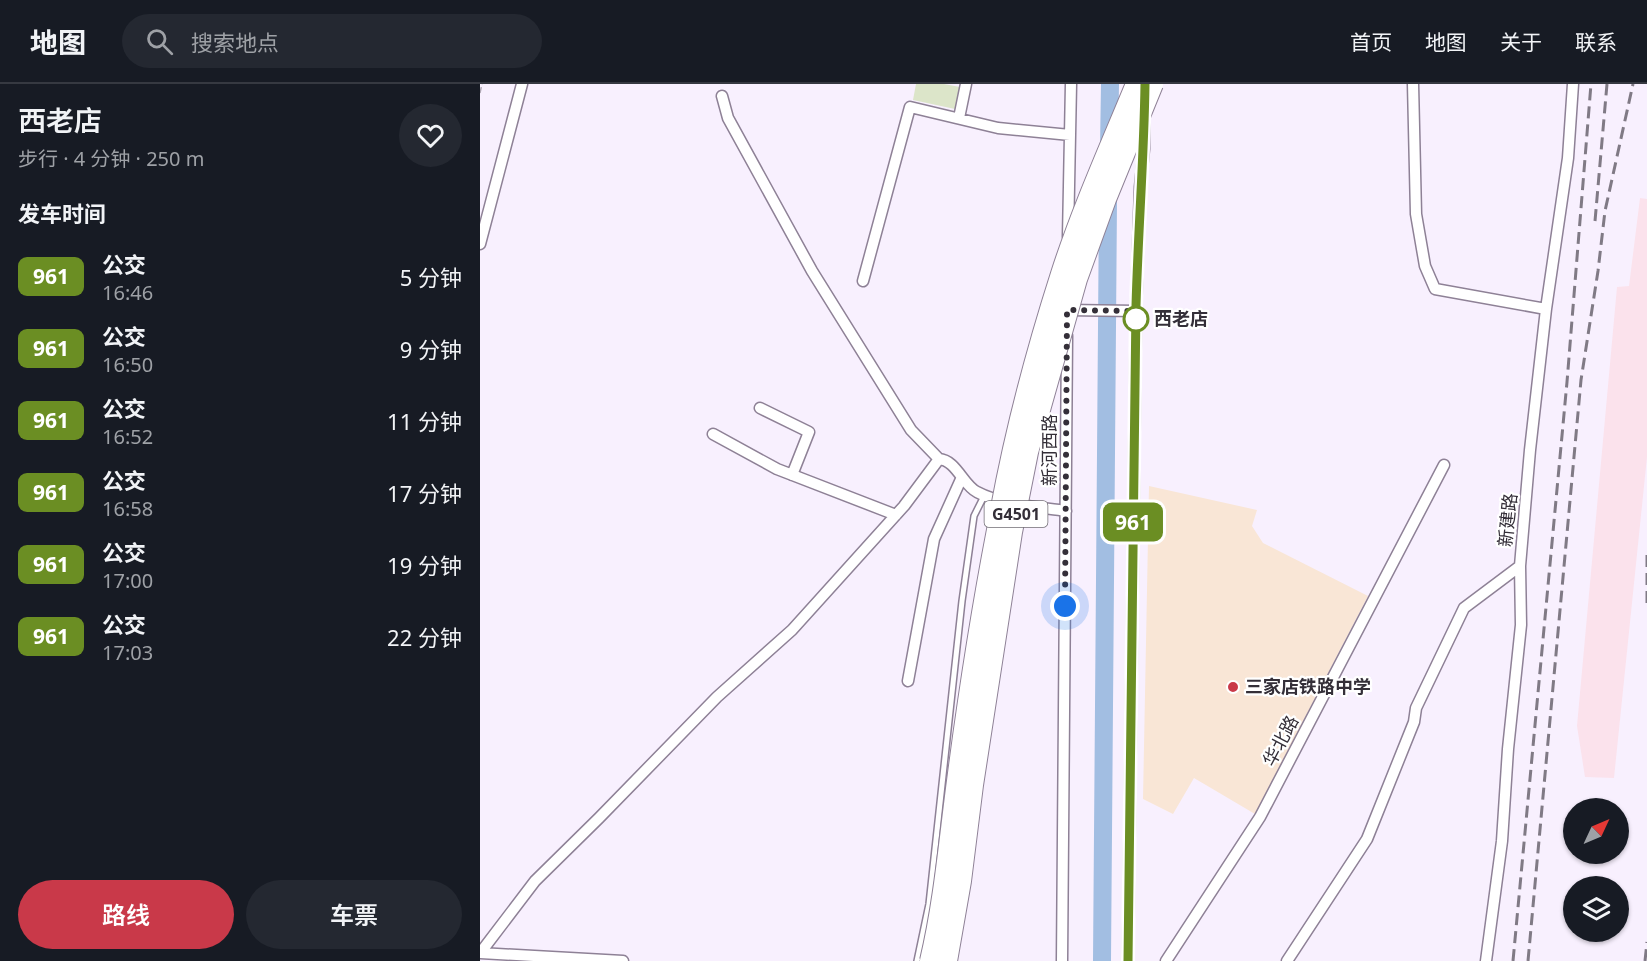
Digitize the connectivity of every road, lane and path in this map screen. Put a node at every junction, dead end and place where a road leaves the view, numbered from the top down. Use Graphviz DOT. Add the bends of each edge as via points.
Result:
graph roads {
  1 [pos="482,84"];
  2 [pos="522,84"];
  3 [pos="966,84"];
  4 [pos="1071,84"];
  5 [pos="1136,84"];
  6 [pos="1145,84"];
  7 [pos="1153,84"];
  8 [pos="1413,84"];
  9 [pos="1573,84"];
  10 [pos="480,93"];
  11 [pos="722,96"];
  12 [pos="959,118"];
  13 [pos="1070,135"];
  14 [pos="480,244"];
  15 [pos="863,281"];
  16 [pos="1546,309"];
  17 [pos="1067,310"];
  18 [pos="1136,311"];
  19 [pos="760,408"];
  20 [pos="713,434"];
  21 [pos="939,459"];
  22 [pos="1444,465"];
  23 [pos="792,474"];
  24 [pos="962,477"];
  25 [pos="984,496"];
  26 [pos="1021,504"];
  27 [pos="1066,511"];
  28 [pos="896,515"];
  29 [pos="1520,566"];
  30 [pos="908,681"];
  31 [pos="986,748"];
  32 [pos="480,953"];
  33 [pos="623,961"];
  34 [pos="917,961"];
  35 [pos="930,961"];
  36 [pos="946,961"];
  37 [pos="1062,961"];
  38 [pos="1128,961"];
  39 [pos="1166,961"];
  40 [pos="1287,961"];
  41 [pos="1486,961"];
  1 -- 10 [label="path"];
  2 -- 14 [label="street"];
  3 -- 12 [label="street"];
  4 -- 13 [label="street, 新河西路"];
  5 -- 35 [label="highway, G4501, bridge" via="1061,273 1013,449 975,659"];
  6 -- 18 [label="street"];
  7 -- 36 [label="highway, G4501, bridge" via="1077,279 1028,452 1012,532"];
  8 -- 16 [label="street" via="1416,214 1425,266 1435,289"];
  9 -- 16 [label="street, 新建路" via="1568,158"];
  11 -- 21 [label="street" via="728,118 812,271 911,430"];
  12 -- 13 [label="street" via="998,128"];
  12 -- 15 [label="street" via="910,106"];
  13 -- 17 [label="street, 新河西路"];
  16 -- 29 [label="street, 新建路"];
  17 -- 18 [label="street"];
  17 -- 27 [label="street, 新河西路"];
  18 -- 38 [label="street"];
  19 -- 23 [label="street" via="809,432"];
  20 -- 23 [label="street"];
  21 -- 24 [label="street" via="950,463"];
  21 -- 28 [label="street"];
  22 -- 39 [label="street, 华北路" via="1260,817"];
  23 -- 28 [label="street"];
  24 -- 25 [label="street"];
  24 -- 30 [label="street" via="934,539"];
  25 -- 26 [label="street"];
  25 -- 34 [label="lane" via="974,516 929,904"];
  26 -- 27 [label="street"];
  26 -- 31 [label="lane" via="1006,587"];
  27 -- 37 [label="street, 新河西路"];
  28 -- 32 [label="street" via="792,630 717,697 535,881"];
  29 -- 40 [label="street" via="1464,608 1416,708 1414,722 1367,839"];
  29 -- 41 [label="street, 新建路" via="1521,625 1502,841"];
  32 -- 33 [label="street"];
}
